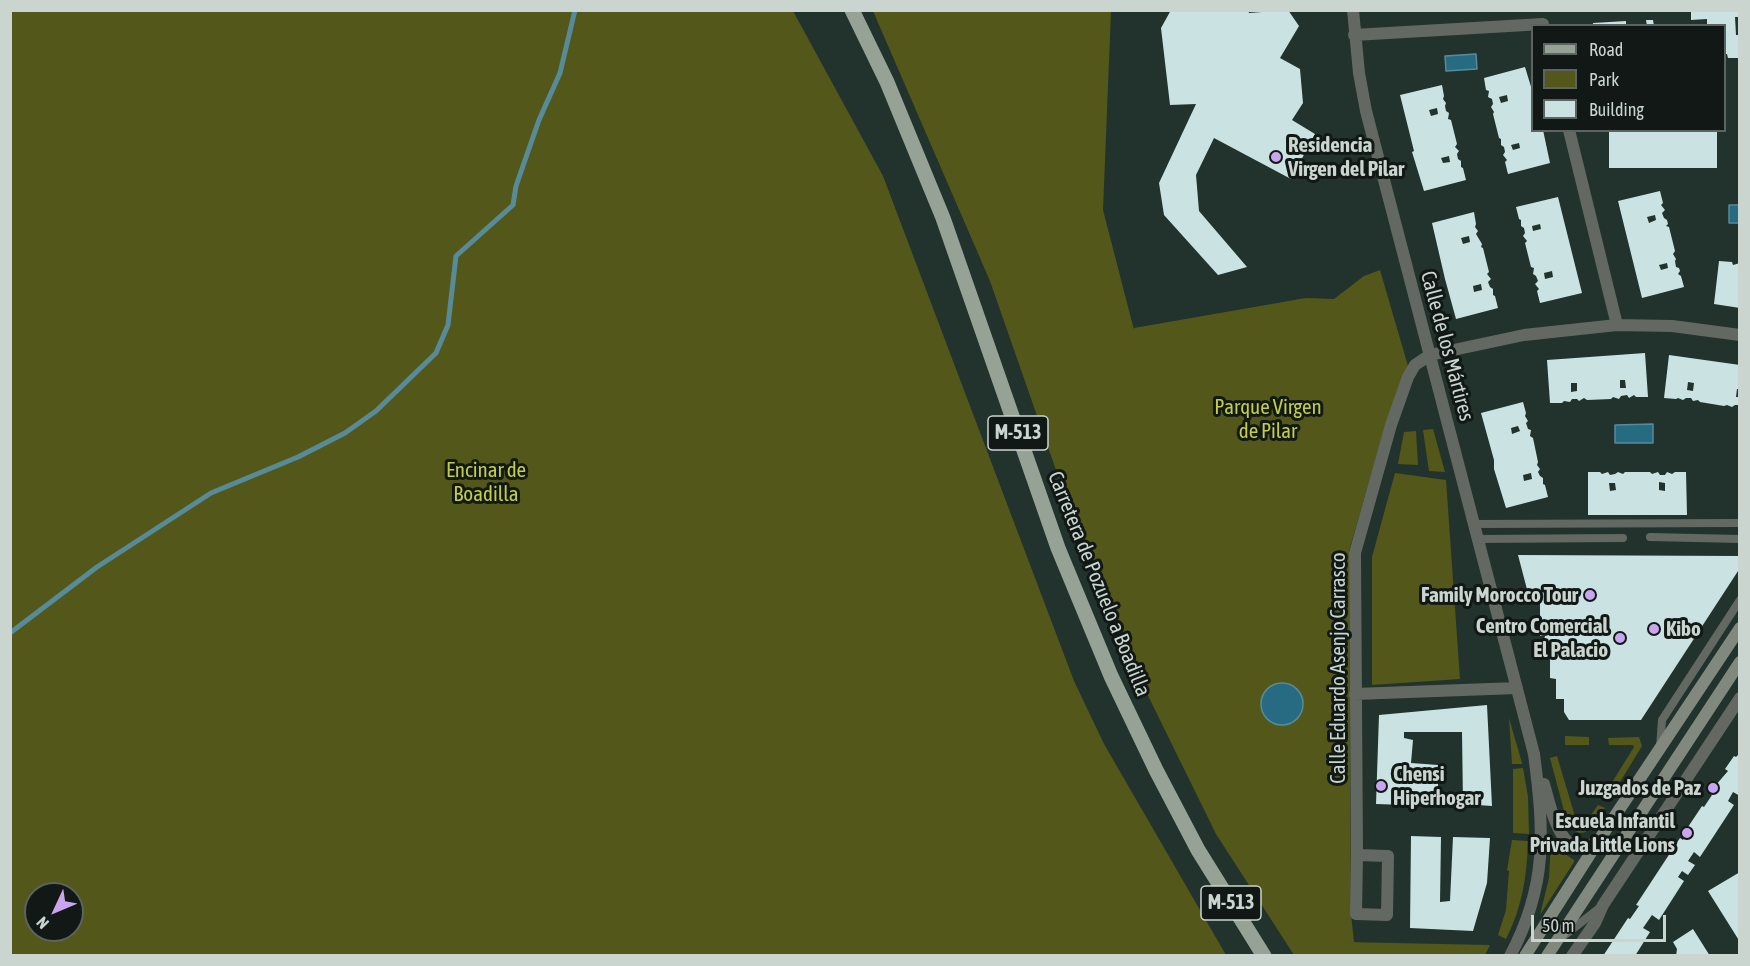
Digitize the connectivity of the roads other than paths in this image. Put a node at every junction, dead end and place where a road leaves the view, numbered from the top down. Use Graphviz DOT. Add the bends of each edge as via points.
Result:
graph roads {
  1 [pos="852,10"];
  2 [pos="1353,10"];
  3 [pos="1531,26"];
  4 [pos="1354,35"];
  5 [pos="1569,132"];
  6 [pos="1617,325"];
  7 [pos="1740,335"];
  8 [pos="1430,355"];
  9 [pos="1740,523"];
  10 [pos="1473,524"];
  11 [pos="1650,537"];
  12 [pos="1477,538"];
  13 [pos="1623,538"];
  14 [pos="1740,539"];
  15 [pos="1740,600"];
  16 [pos="1740,628"];
  17 [pos="1740,662"];
  18 [pos="1518,688"];
  19 [pos="1355,694"];
  20 [pos="1740,698"];
  21 [pos="1660,749"];
  22 [pos="1534,754"];
  23 [pos="1599,840"];
  24 [pos="1358,855"];
  25 [pos="1603,905"];
  26 [pos="1548,953"];
  27 [pos="1263,956"];
  28 [pos="1510,956"];
  29 [pos="1525,956"];
  30 [pos="1572,956"];
  1 -- 27 [label="main road, Carretera de Pozuelo a Boadilla / M-513" via="887,82 943,218 1058,548 1111,676 1198,850"];
  2 -- 4 [label="street, Calle de los Mártires"];
  3 -- 4 [label="street"];
  4 -- 8 [label="street, Calle de los Mártires" via="1366,111"];
  5 -- 6 [label="street"];
  6 -- 7 [label="street" via="1672,326"];
  6 -- 8 [label="street" via="1524,336"];
  8 -- 10 [label="street, Calle de los Mártires"];
  8 -- 19 [label="street, Calle Eduardo Asenjo Carrasco" via="1415,365 1408,377 1355,553"];
  9 -- 10 [label="lane"];
  10 -- 12 [label="street, Calle de los Mártires"];
  11 -- 14 [label="lane"];
  12 -- 13 [label="lane"];
  12 -- 18 [label="street, Calle de los Mártires"];
  15 -- 21 [label="lane" via="1662,720"];
  16 -- 21 [label="street"];
  17 -- 26 [label="street"];
  18 -- 19 [label="street"];
  18 -- 22 [label="street, Calle de los Mártires"];
  19 -- 24 [label="street, Calle Eduardo Asenjo Carrasco"];
  20 -- 25 [label="street"];
  21 -- 23 [label="street"];
  22 -- 23 [label="street, Calle de los Mártires" via="1564,838 1581,848"];
  22 -- 28 [label="street, Calle de los Mártires" via="1541,810 1540,862 1530,913"];
  23 -- 29 [label="street"];
  24 -- 24 [label="street, Calle Eduardo Asenjo Carrasco" via="1356,914 1387,915 1388,856"];
  25 -- 26 [label="lane" via="1570,929"];
  25 -- 30 [label="street"];
}
